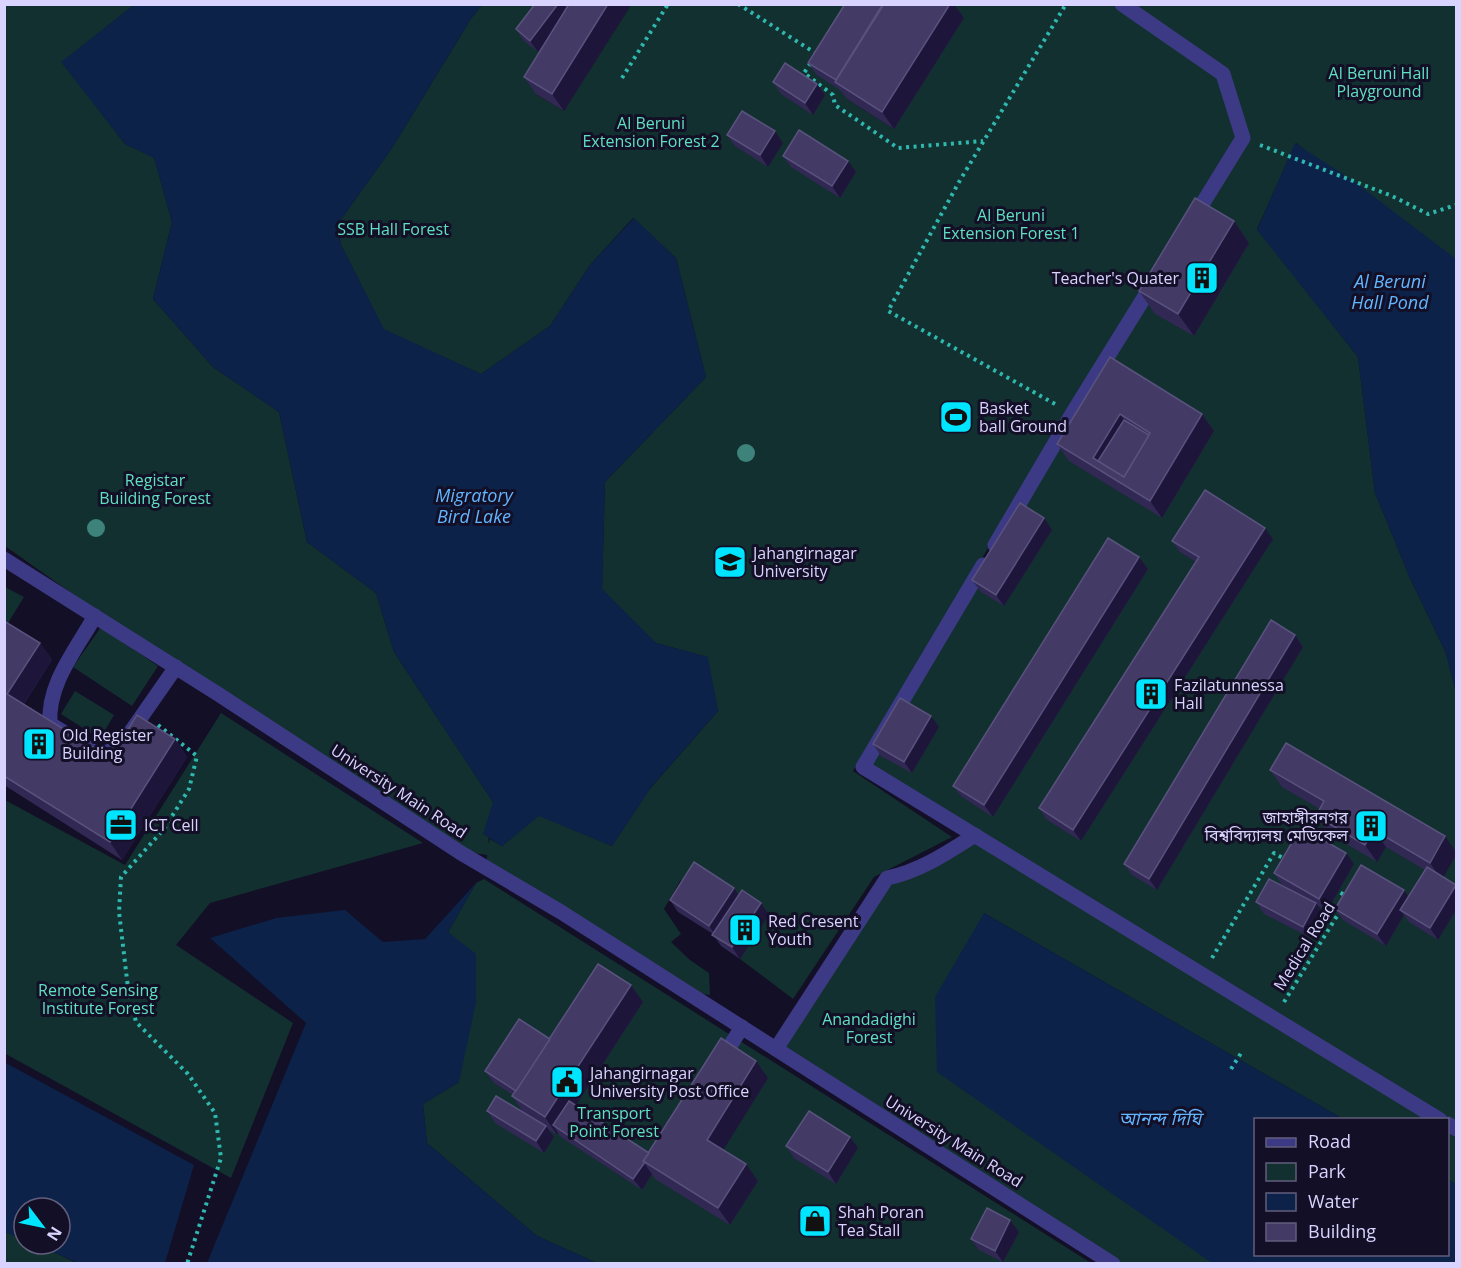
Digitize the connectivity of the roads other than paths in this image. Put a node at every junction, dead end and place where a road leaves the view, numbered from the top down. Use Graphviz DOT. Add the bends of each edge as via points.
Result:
graph roads {
  1 [pos="1122,4"];
  2 [pos="1188,227"];
  3 [pos="1164,266"];
  4 [pos="4,559"];
  5 [pos="95,616"];
  6 [pos="176,667"];
  7 [pos="975,835"];
  8 [pos="742,1027"];
  9 [pos="776,1049"];
  10 [pos="712,1075"];
  11 [pos="1438,1118"];
  12 [pos="1113,1263"];
  1 -- 2 [label="street" via="1223,74 1243,138"];
  3 -- 7 [label="street" via="864,767"];
  4 -- 5 [label="street, University Main Road"];
  5 -- 6 [label="street, University Main Road"];
  5 -- 6 [label="street" via="54,688 49,708 50,724 96,754 112,752 123,743"];
  6 -- 8 [label="street, University Main Road" via="461,853"];
  7 -- 9 [label="street" via="938,859 907,874 887,878"];
  7 -- 11 [label="street"];
  8 -- 9 [label="street, University Main Road"];
  8 -- 10 [label="street"];
  9 -- 12 [label="street, University Main Road"];
}
